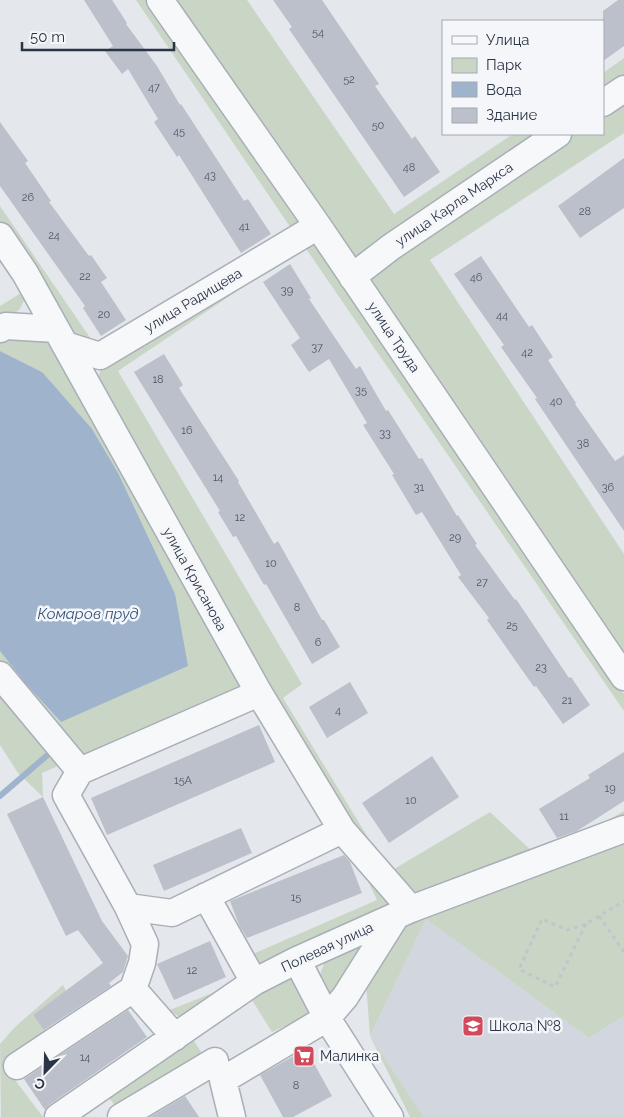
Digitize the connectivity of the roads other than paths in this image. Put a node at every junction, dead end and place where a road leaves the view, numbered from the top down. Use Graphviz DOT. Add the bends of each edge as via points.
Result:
graph roads {
  1 [pos="160,0"];
  2 [pos="624,89"];
  3 [pos="604,102"];
  4 [pos="557,135"];
  5 [pos="318,226"];
  6 [pos="0,236"];
  7 [pos="352,277"];
  8 [pos="34,289"];
  9 [pos="3,328"];
  10 [pos="60,337"];
  11 [pos="100,356"];
  12 [pos="87,386"];
  13 [pos="0,675"];
  14 [pos="624,677"];
  15 [pos="259,693"];
  16 [pos="80,771"];
  17 [pos="624,829"];
  18 [pos="342,830"];
  19 [pos="206,896"];
  20 [pos="128,907"];
  21 [pos="403,912"];
  22 [pos="297,960"];
  23 [pos="254,982"];
  24 [pos="133,989"];
  25 [pos="327,1018"];
  26 [pos="183,1031"];
  27 [pos="17,1066"];
  28 [pos="219,1071"];
  29 [pos="98,1090"];
  30 [pos="58,1117"];
  31 [pos="120,1117"];
  32 [pos="232,1117"];
  33 [pos="390,1117"];
  1 -- 5 [label="street, улица Труда"];
  2 -- 3 [label="street"];
  4 -- 7 [label="street, улица Карла Маркса"];
  5 -- 7 [label="street, улица Труда"];
  5 -- 11 [label="street, улица Радищева"];
  6 -- 8 [label="street, улица Крисанова"];
  7 -- 14 [label="street, улица Труда"];
  8 -- 9 [label="street" via="23,310"];
  8 -- 10 [label="street, улица Крисанова"];
  9 -- 10 [label="street"];
  10 -- 11 [label="street"];
  10 -- 12 [label="street, улица Крисанова"];
  11 -- 12 [label="street"];
  12 -- 15 [label="street, улица Крисанова"];
  13 -- 16 [label="street"];
  15 -- 16 [label="street"];
  15 -- 18 [label="street, улица Крисанова"];
  16 -- 20 [label="street" via="66,796"];
  17 -- 21 [label="street, Полевая улица"];
  18 -- 19 [label="street"];
  18 -- 21 [label="street, улица Крисанова"];
  19 -- 20 [label="street" via="172,913"];
  19 -- 23 [label="street"];
  20 -- 24 [label="street" via="144,944 142,963"];
  21 -- 22 [label="street, Полевая улица"];
  21 -- 25 [label="street"];
  22 -- 23 [label="street, Полевая улица"];
  22 -- 25 [label="street"];
  23 -- 26 [label="street, Полевая улица"];
  24 -- 26 [label="street"];
  24 -- 27 [label="street"];
  25 -- 28 [label="street"];
  25 -- 33 [label="street"];
  26 -- 28 [label="street"];
  26 -- 29 [label="street, Полевая улица"];
  28 -- 31 [label="street"];
  28 -- 32 [label="street"];
  29 -- 30 [label="street, Полевая улица"];
  29 -- 31 [label="street"];
}
